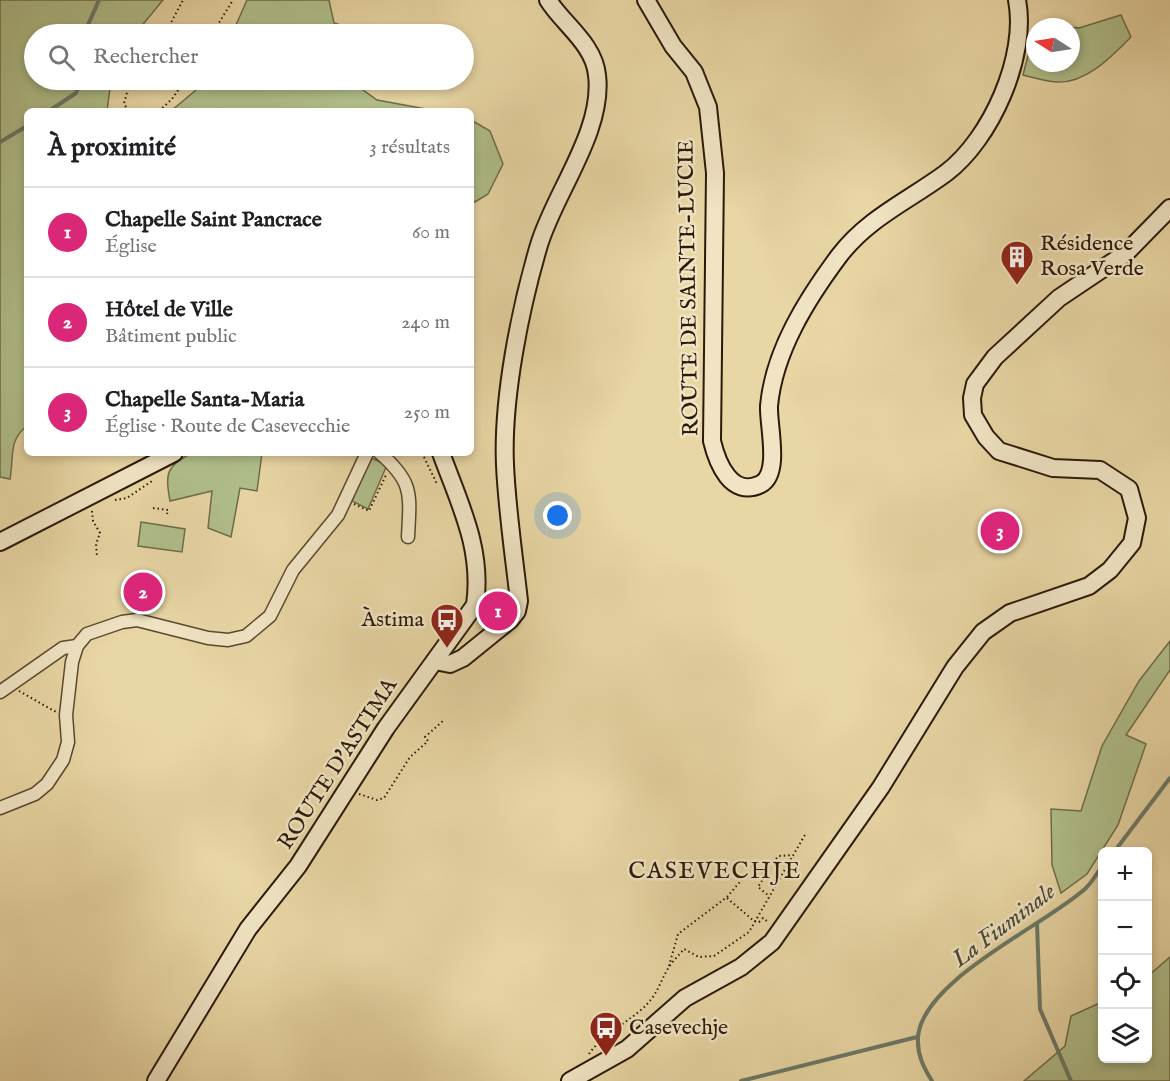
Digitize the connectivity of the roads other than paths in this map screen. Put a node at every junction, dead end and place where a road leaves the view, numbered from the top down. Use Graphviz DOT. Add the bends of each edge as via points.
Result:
graph roads {
  1 [pos="548,0"];
  2 [pos="646,0"];
  3 [pos="1017,0"];
  4 [pos="1170,208"];
  5 [pos="167,456"];
  6 [pos="366,456"];
  7 [pos="383,456"];
  8 [pos="442,456"];
  9 [pos="408,537"];
  10 [pos="0,542"];
  11 [pos="77,646"];
  12 [pos="435,661"];
  13 [pos="5,688"];
  14 [pos="0,808"];
  15 [pos="156,1081"];
  16 [pos="570,1081"];
  1 -- 12 [label="street" via="592,55 597,100 589,131 539,246 509,392 505,464 519,601 510,620 463,658 450,664"];
  2 -- 3 [label="street, ROUTE DE SAINTE-LUCIE" via="673,46 694,72 708,107 715,173 712,441 718,466 730,481 746,487 760,484 769,476 769,406 779,362 801,312 840,255 870,222 948,171 978,137 1013,68 1020,16"];
  4 -- 16 [label="street" via="1126,253 1059,298 995,357 975,384 972,398 973,415 999,451 1053,468 1100,470 1129,489 1137,518 1132,543 1110,570 1089,586 1010,613 983,632 955,667 868,806 772,942 741,967 667,1011 627,1049"];
  5 -- 10 [label="street"];
  6 -- 11 [label="street" via="347,501 292,570 270,616 246,636 228,640 208,638 137,620 122,621 87,634"];
  7 -- 9 [label="street" via="404,475 410,496"];
  8 -- 12 [label="street, ROUTE D'ASTIMA" via="474,544 478,583 475,605"];
  11 -- 13 [label="street" via="63,648"];
  11 -- 14 [label="street" via="66,715 69,742 63,760 47,784 34,794"];
  12 -- 15 [label="street, ROUTE D'ASTIMA" via="386,728 298,866 248,929"];
}
